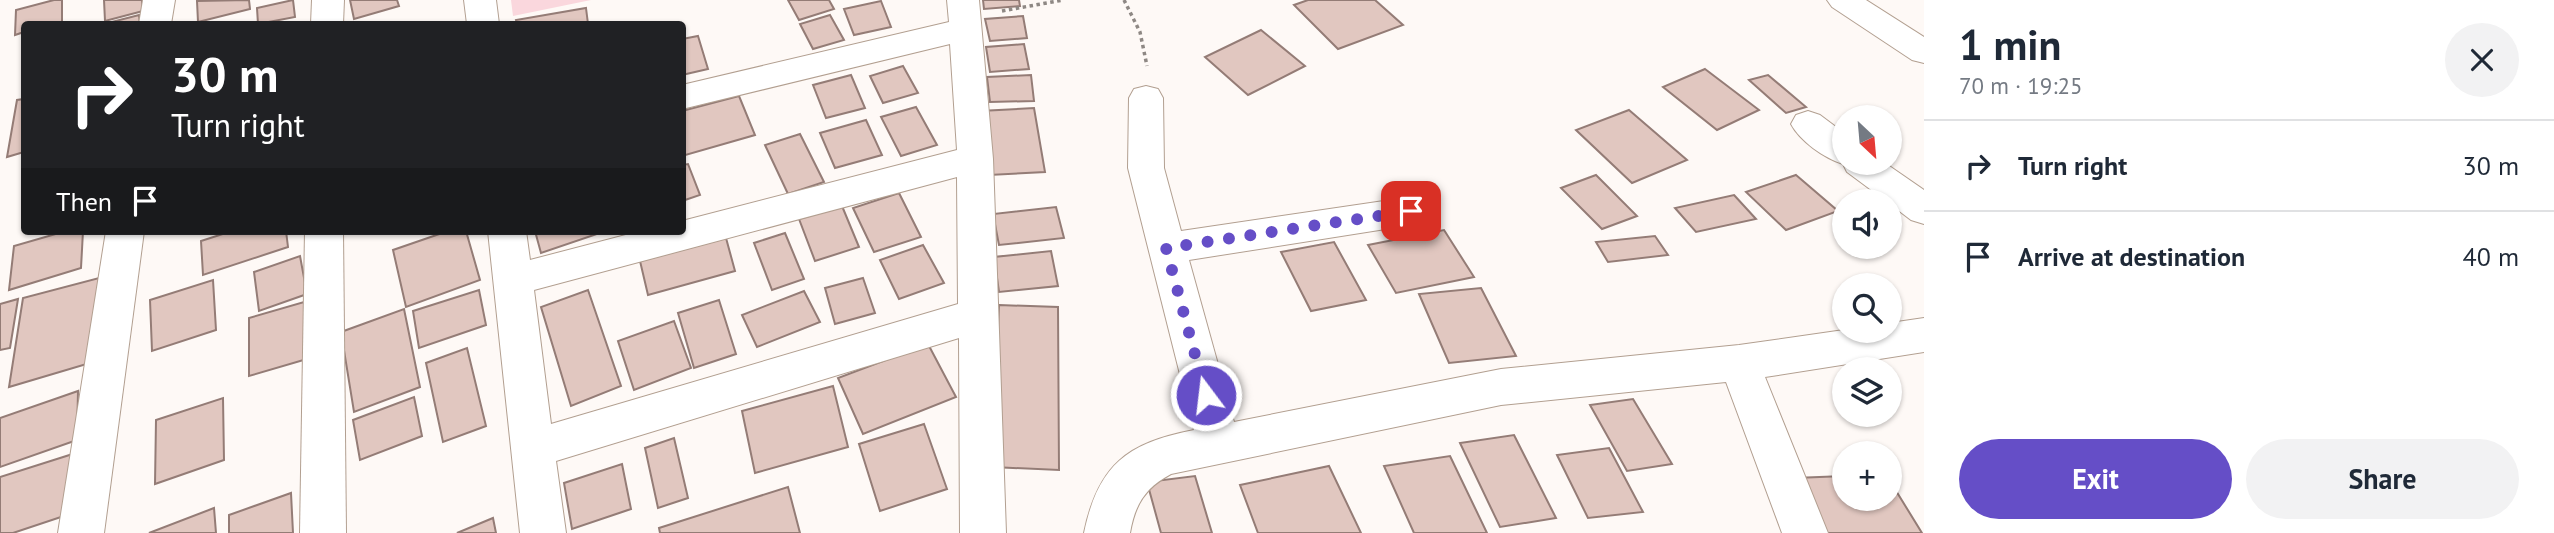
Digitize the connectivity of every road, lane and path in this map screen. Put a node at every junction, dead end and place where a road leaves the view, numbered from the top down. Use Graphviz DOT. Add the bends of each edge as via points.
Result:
graph roads {
  1 [pos="159,0"];
  2 [pos="328,0"];
  3 [pos="480,0"];
  4 [pos="1063,0"];
  5 [pos="1124,0"];
  6 [pos="1843,0"];
  7 [pos="966,14"];
  8 [pos="156,21"];
  9 [pos="327,21"];
  10 [pos="482,21"];
  11 [pos="1924,52"];
  12 [pos="686,96"];
  13 [pos="1146,98"];
  14 [pos="1808,124"];
  15 [pos="1832,142"];
  16 [pos="975,159"];
  17 [pos="1876,175"];
  18 [pos="1924,210"];
  19 [pos="1411,211"];
  20 [pos="124,235"];
  21 [pos="324,235"];
  22 [pos="507,235"];
  23 [pos="684,235"];
  24 [pos="686,235"];
  25 [pos="1166,248"];
  26 [pos="512,280"];
  27 [pos="979,315"];
  28 [pos="1924,335"];
  29 [pos="1739,363"];
  30 [pos="1219,444"];
  31 [pos="533,449"];
  32 [pos="81,533"];
  33 [pos="323,533"];
  34 [pos="542,533"];
  35 [pos="983,533"];
  36 [pos="1107,533"];
  37 [pos="1805,533"];
  1 -- 8 [label="street"];
  2 -- 9 [label="street"];
  3 -- 10 [label="street"];
  4 -- 7 [label="path" via="1019,10"];
  5 -- 13 [label="path" via="1144,43"];
  6 -- 11 [label="street"];
  7 -- 12 [label="street"];
  7 -- 16 [label="street"];
  13 -- 25 [label="street" via="1146,168"];
  14 -- 15 [label="street"];
  16 -- 24 [label="street"];
  16 -- 27 [label="street"];
  17 -- 18 [label="street"];
  19 -- 25 [label="street"];
  20 -- 32 [label="street"];
  21 -- 33 [label="street"];
  22 -- 26 [label="street"];
  23 -- 26 [label="street"];
  25 -- 30 [label="street"];
  26 -- 31 [label="street"];
  27 -- 31 [label="street"];
  27 -- 35 [label="street"];
  28 -- 29 [label="street"];
  29 -- 30 [label="street" via="1501,387"];
  29 -- 37 [label="street"];
  30 -- 36 [label="street" via="1145,463 1127,479 1112,507"];
  31 -- 34 [label="street"];
}
